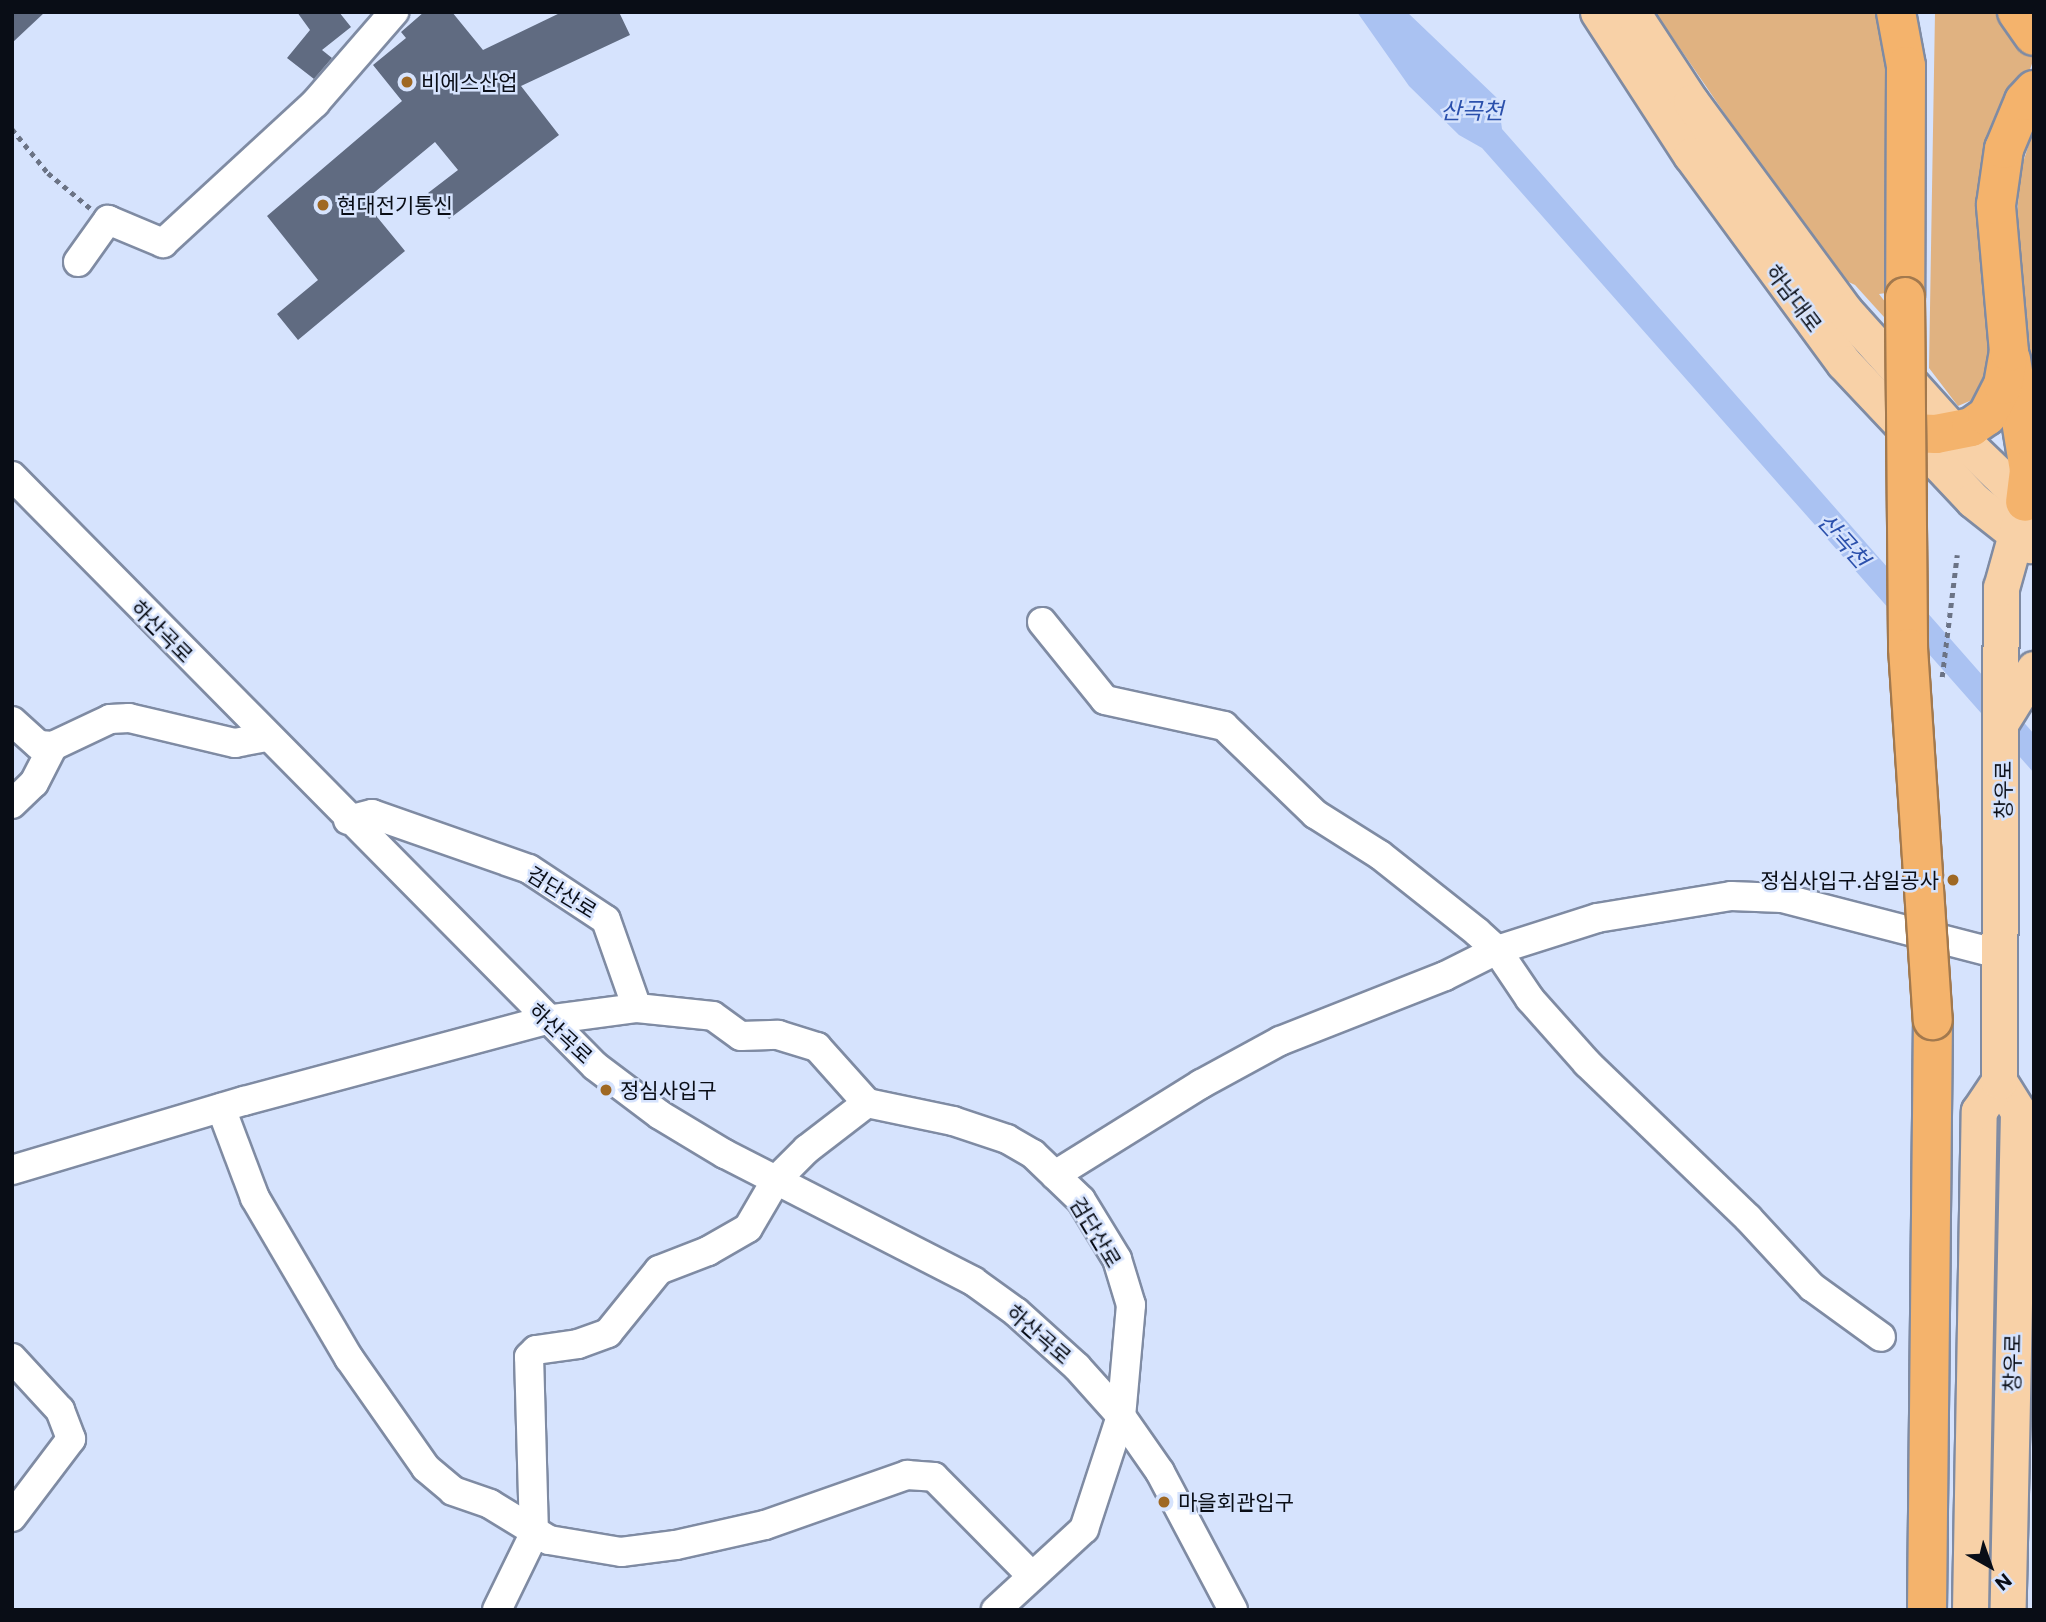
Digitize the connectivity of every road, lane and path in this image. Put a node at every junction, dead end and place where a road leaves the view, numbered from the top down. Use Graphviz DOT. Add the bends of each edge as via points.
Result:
graph roads {
  1 [pos="394,12"];
  2 [pos="1598,12"];
  3 [pos="1632,12"];
  4 [pos="1896,12"];
  5 [pos="1922,12"];
  6 [pos="2034,90"];
  7 [pos="12,129"];
  8 [pos="108,220"];
  9 [pos="1908,230"];
  10 [pos="78,262"];
  11 [pos="2009,352"];
  12 [pos="1953,431"];
  13 [pos="1910,433"];
  14 [pos="12,476"];
  15 [pos="2026,523"];
  16 [pos="1957,555"];
  17 [pos="1042,622"];
  18 [pos="1947,636"];
  19 [pos="2034,669"];
  20 [pos="2003,719"];
  21 [pos="12,720"];
  22 [pos="266,737"];
  23 [pos="52,746"];
  24 [pos="12,804"];
  25 [pos="348,820"];
  26 [pos="1497,950"];
  27 [pos="2001,955"];
  28 [pos="637,1008"];
  29 [pos="546,1020"];
  30 [pos="1999,1081"];
  31 [pos="867,1103"];
  32 [pos="221,1108"];
  33 [pos="12,1170"];
  34 [pos="1055,1175"];
  35 [pos="776,1180"];
  36 [pos="1881,1337"];
  37 [pos="12,1357"];
  38 [pos="1121,1416"];
  39 [pos="12,1517"];
  40 [pos="534,1534"];
  41 [pos="1031,1575"];
  42 [pos="497,1610"];
  43 [pos="996,1610"];
  44 [pos="1233,1610"];
  45 [pos="1927,1610"];
  46 [pos="1970,1610"];
  47 [pos="2008,1610"];
  1 -- 8 [label="street" via="315,103 163,243"];
  2 -- 13 [label="main road, 하남대로" via="1778,278 1844,363"];
  3 -- 12 [label="main road, 하남대로" via="1691,102 1845,311"];
  4 -- 9 [label="highway" via="1906,66"];
  5 -- 9 [label="highway"];
  6 -- 11 [label="highway" via="2024,101 2004,149 1996,205"];
  7 -- 8 [label="path" via="70,195"];
  8 -- 10 [label="street"];
  9 -- 45 [label="highway, bridge" via="1908,648 1933,1020"];
  11 -- 12 [label="highway" via="2003,385 1987,416"];
  11 -- 15 [label="highway" via="2020,392 2029,470"];
  12 -- 13 [label="highway"];
  12 -- 15 [label="main road, 하남대로"];
  13 -- 15 [label="main road, 하남대로" via="1973,500"];
  14 -- 22 [label="street, 하산곡로"];
  15 -- 20 [label="main road, 창우로" via="2001,588"];
  16 -- 18 [label="path"];
  17 -- 26 [label="street" via="1105,700 1224,726 1315,814 1421,885"];
  19 -- 20 [label="main road"];
  20 -- 27 [label="main road, 창우로"];
  21 -- 23 [label="street" via="39,745"];
  22 -- 23 [label="street" via="235,743 129,719 110,719"];
  22 -- 25 [label="street, 하산곡로"];
  23 -- 24 [label="street" via="34,783"];
  25 -- 28 [label="street, 검단산로" via="372,814 540,876 606,920"];
  25 -- 29 [label="street, 하산곡로"];
  26 -- 27 [label="street" via="1598,918 1731,896 1821,905"];
  26 -- 34 [label="street" via="1445,976 1280,1041"];
  26 -- 36 [label="street" via="1530,999 1587,1063 1748,1217 1812,1287"];
  27 -- 30 [label="main road, 창우로"];
  28 -- 29 [label="street"];
  28 -- 31 [label="street" via="713,1016 741,1036 778,1035 817,1047"];
  29 -- 32 [label="street"];
  29 -- 35 [label="street, 하산곡로" via="660,1115"];
  30 -- 46 [label="main road, 창우로" via="1979,1111"];
  30 -- 47 [label="main road, 창우로" via="2018,1112"];
  31 -- 34 [label="street, 검단산로" via="953,1121 1007,1139"];
  31 -- 35 [label="street"];
  32 -- 33 [label="street"];
  32 -- 40 [label="street" via="255,1198 349,1358 426,1468 453,1491 500,1509"];
  34 -- 38 [label="street, 검단산로" via="1081,1200 1117,1259 1131,1305"];
  35 -- 38 [label="street, 하산곡로" via="973,1281 1067,1358"];
  35 -- 40 [label="street" via="748,1228 708,1251 659,1270 608,1333 578,1344 536,1350 529,1357"];
  37 -- 39 [label="street" via="60,1410 71,1439"];
  38 -- 41 [label="street, 검단산로" via="1084,1529"];
  38 -- 44 [label="street, 하산곡로" via="1160,1472"];
  40 -- 41 [label="street" via="621,1552 676,1545 765,1525 907,1475 934,1477"];
  40 -- 42 [label="street"];
  41 -- 43 [label="street, 검단산로"];
}
